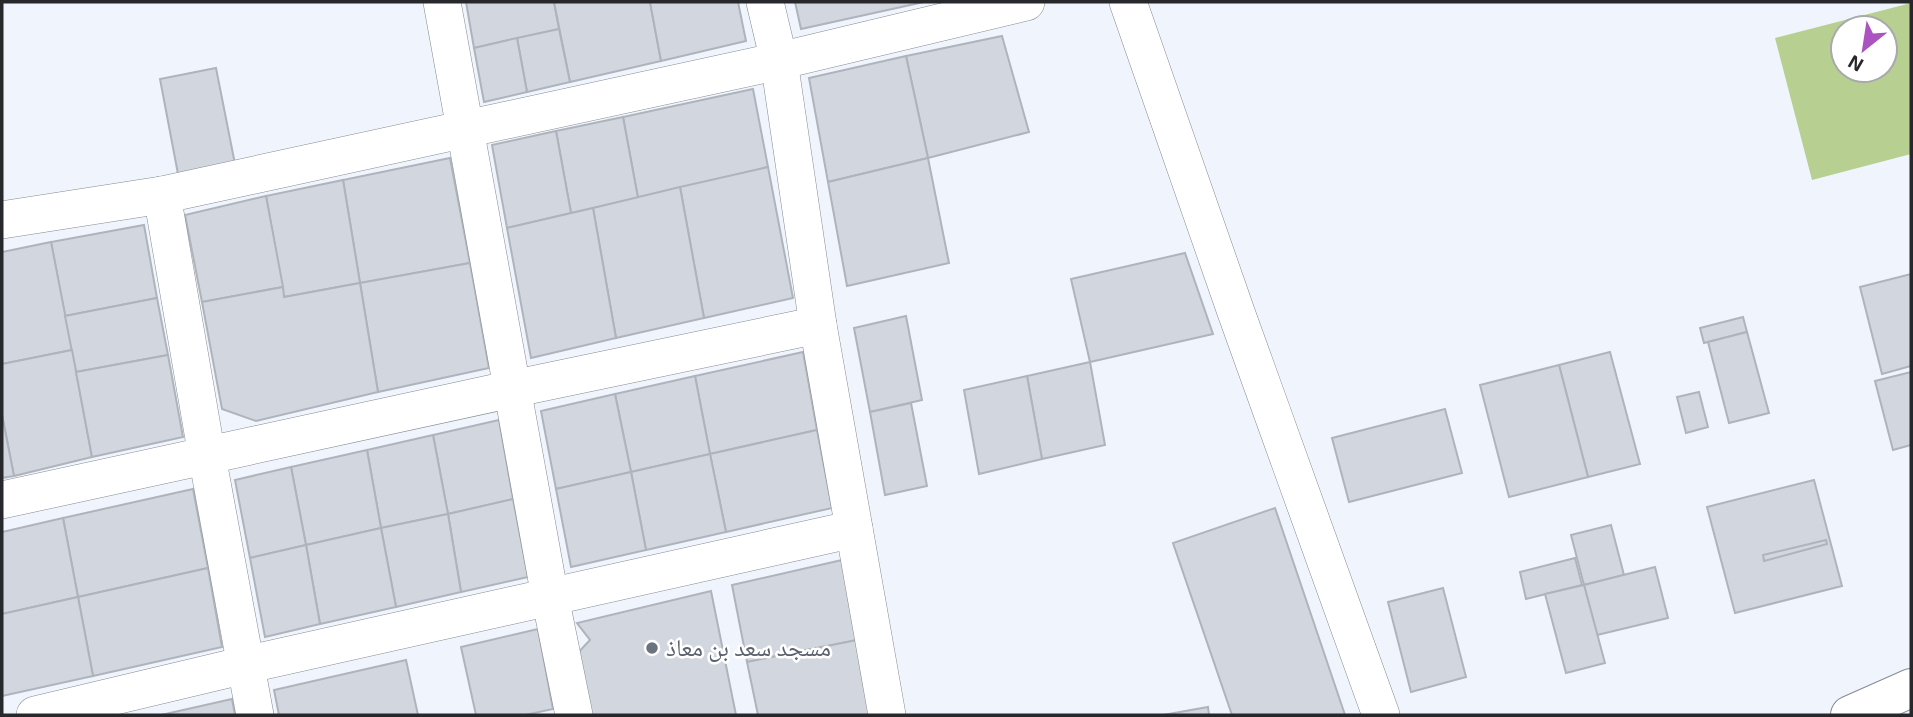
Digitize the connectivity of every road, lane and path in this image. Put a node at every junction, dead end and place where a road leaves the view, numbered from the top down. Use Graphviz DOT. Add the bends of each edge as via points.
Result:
graph roads {
  1 [pos="442,2"];
  2 [pos="765,2"];
  3 [pos="1026,2"];
  4 [pos="1128,2"];
  5 [pos="779,61"];
  6 [pos="464,128"];
  7 [pos="162,195"];
  8 [pos="2,220"];
  9 [pos="818,325"];
  10 [pos="513,389"];
  11 [pos="207,456"];
  12 [pos="2,500"];
  13 [pos="854,529"];
  14 [pos="550,597"];
  15 [pos="245,664"];
  16 [pos="1911,688"];
  17 [pos="35,715"];
  18 [pos="255,715"];
  19 [pos="574,715"];
  20 [pos="887,715"];
  21 [pos="1381,715"];
  22 [pos="1850,715"];
  1 -- 6 [label="street"];
  2 -- 5 [label="street"];
  3 -- 5 [label="street"];
  4 -- 21 [label="street"];
  5 -- 6 [label="street"];
  5 -- 9 [label="street"];
  6 -- 7 [label="street"];
  6 -- 10 [label="street"];
  7 -- 8 [label="street"];
  7 -- 11 [label="street"];
  9 -- 10 [label="street"];
  9 -- 13 [label="street"];
  10 -- 11 [label="street"];
  10 -- 14 [label="street"];
  11 -- 12 [label="street"];
  11 -- 15 [label="street"];
  13 -- 14 [label="street"];
  13 -- 20 [label="street"];
  14 -- 15 [label="street"];
  14 -- 19 [label="street"];
  15 -- 17 [label="street"];
  15 -- 18 [label="street"];
  16 -- 22 [label="main road"];
}
